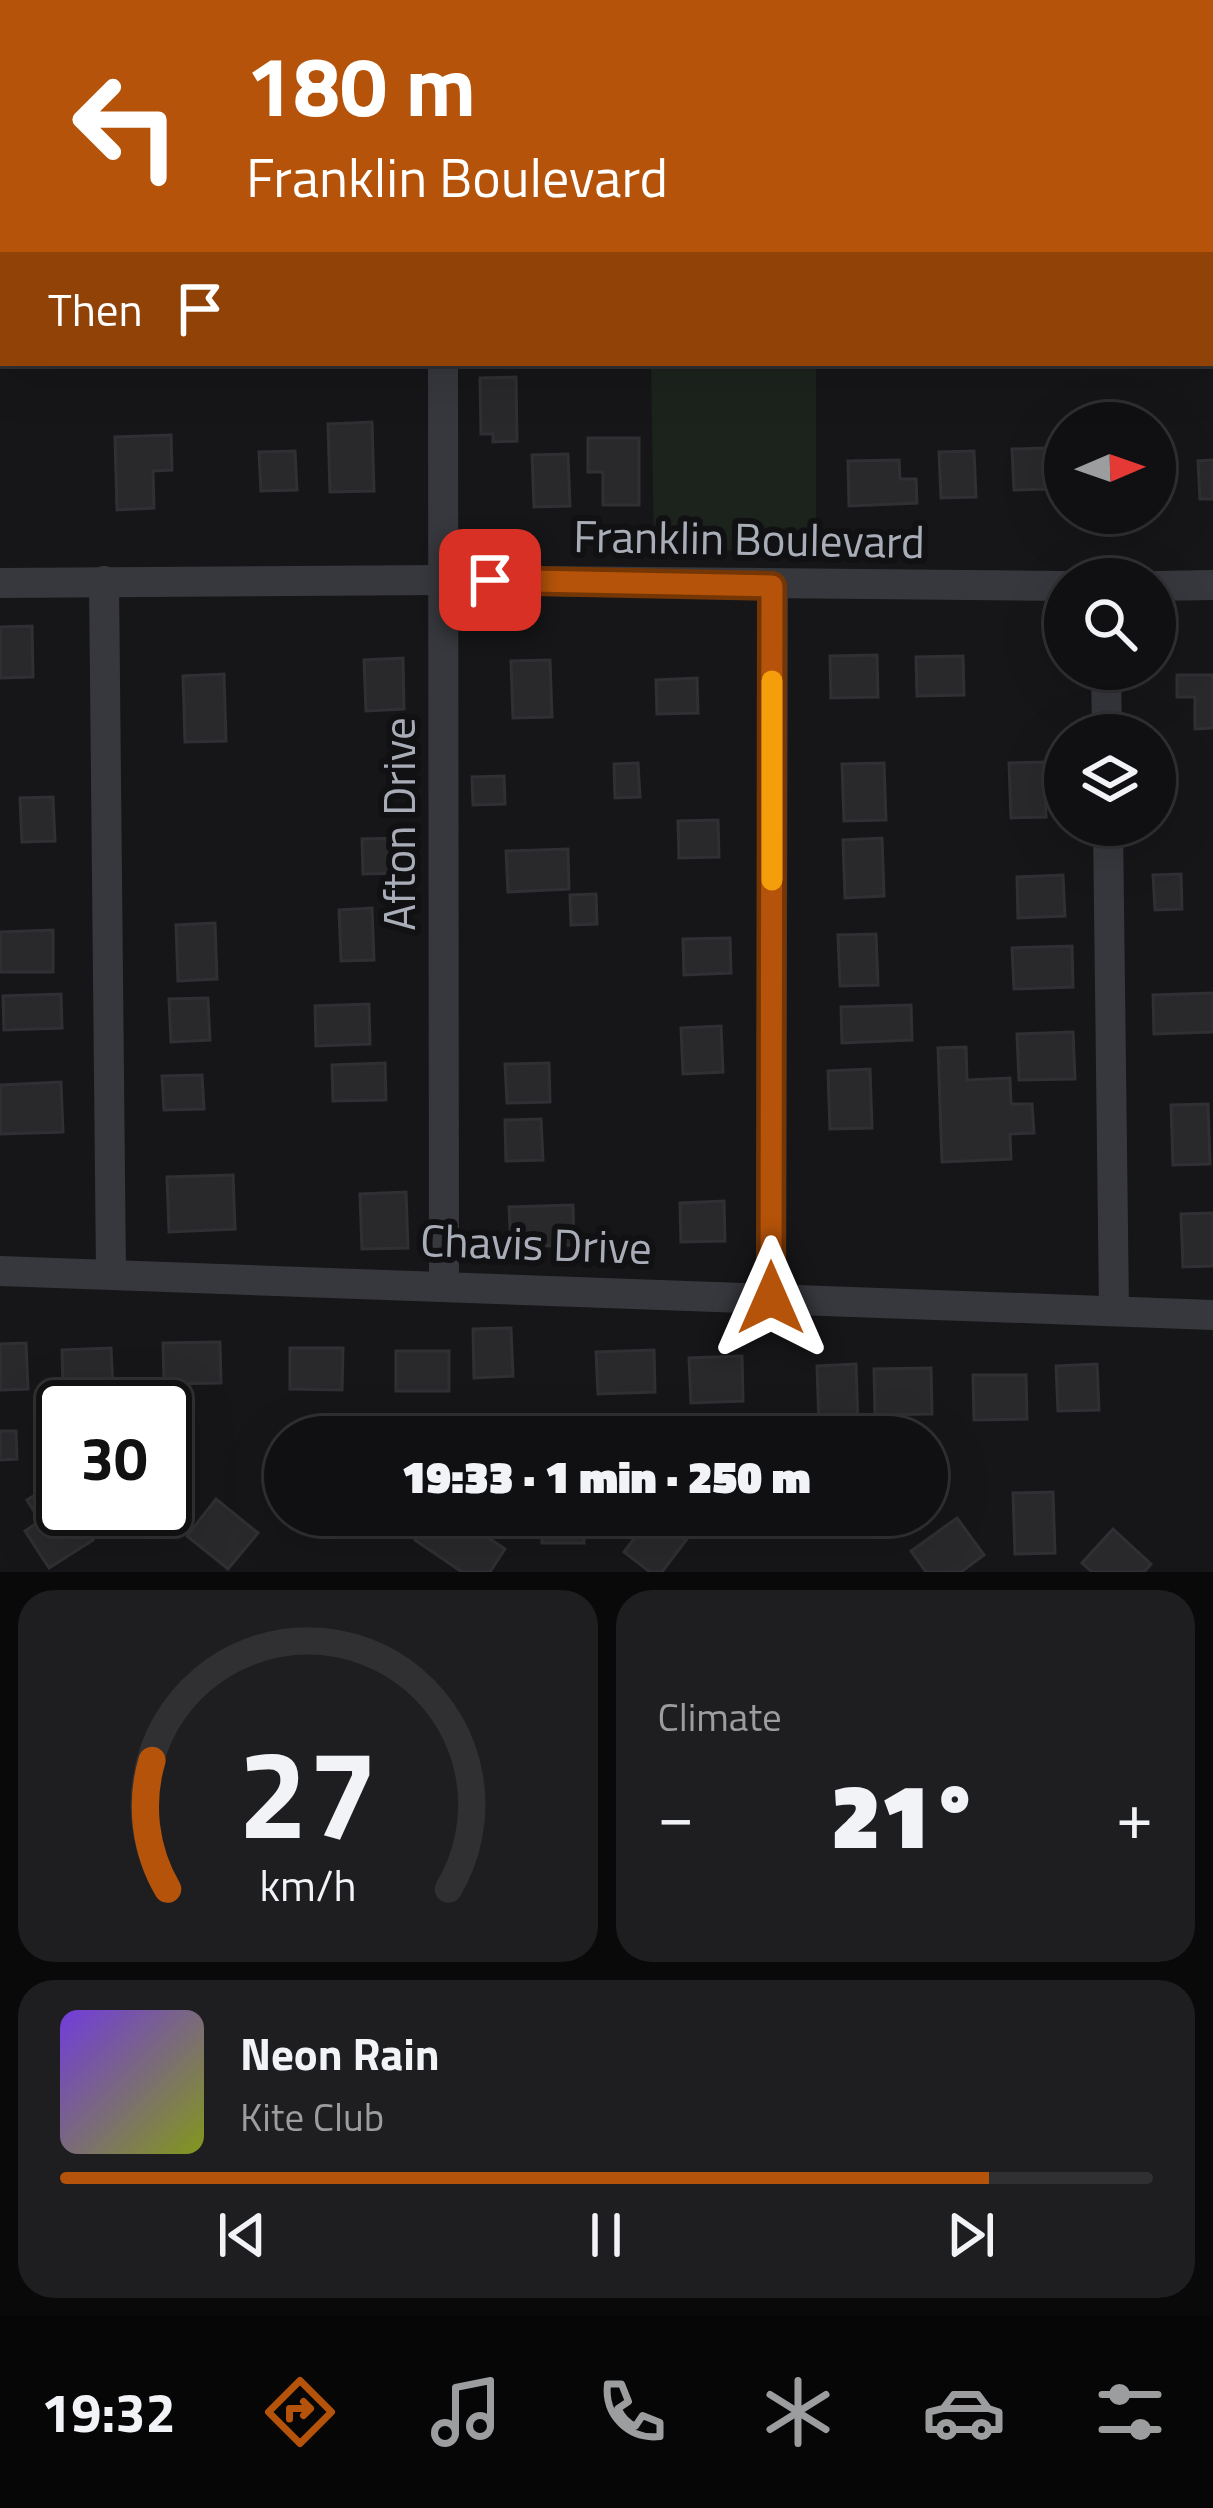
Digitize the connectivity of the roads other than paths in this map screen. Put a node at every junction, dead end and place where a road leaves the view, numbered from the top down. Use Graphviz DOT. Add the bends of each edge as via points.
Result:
graph roads {
  1 [pos="443,366"];
  2 [pos="443,580"];
  3 [pos="104,581"];
  4 [pos="0,583"];
  5 [pos="1213,585"];
  6 [pos="772,586"];
  7 [pos="1044,586"];
  8 [pos="1176,586"];
  9 [pos="1108,846"];
  10 [pos="0,1271"];
  11 [pos="111,1274"];
  12 [pos="444,1285"];
  13 [pos="771,1298"];
  14 [pos="1114,1310"];
  15 [pos="1213,1315"];
  1 -- 2 [label="street, Afton Drive"];
  2 -- 3 [label="street, Franklin Boulevard"];
  2 -- 6 [label="street, Franklin Boulevard"];
  2 -- 12 [label="street, Afton Drive"];
  3 -- 4 [label="street, Franklin Boulevard"];
  3 -- 11 [label="street"];
  5 -- 8 [label="street"];
  6 -- 7 [label="street, Franklin Boulevard"];
  6 -- 13 [label="street"];
  9 -- 14 [label="street"];
  10 -- 11 [label="street, Chavis Drive"];
  11 -- 12 [label="street, Chavis Drive"];
  12 -- 13 [label="street, Chavis Drive"];
  13 -- 14 [label="street, Chavis Drive"];
  14 -- 15 [label="street, Chavis Drive"];
}
